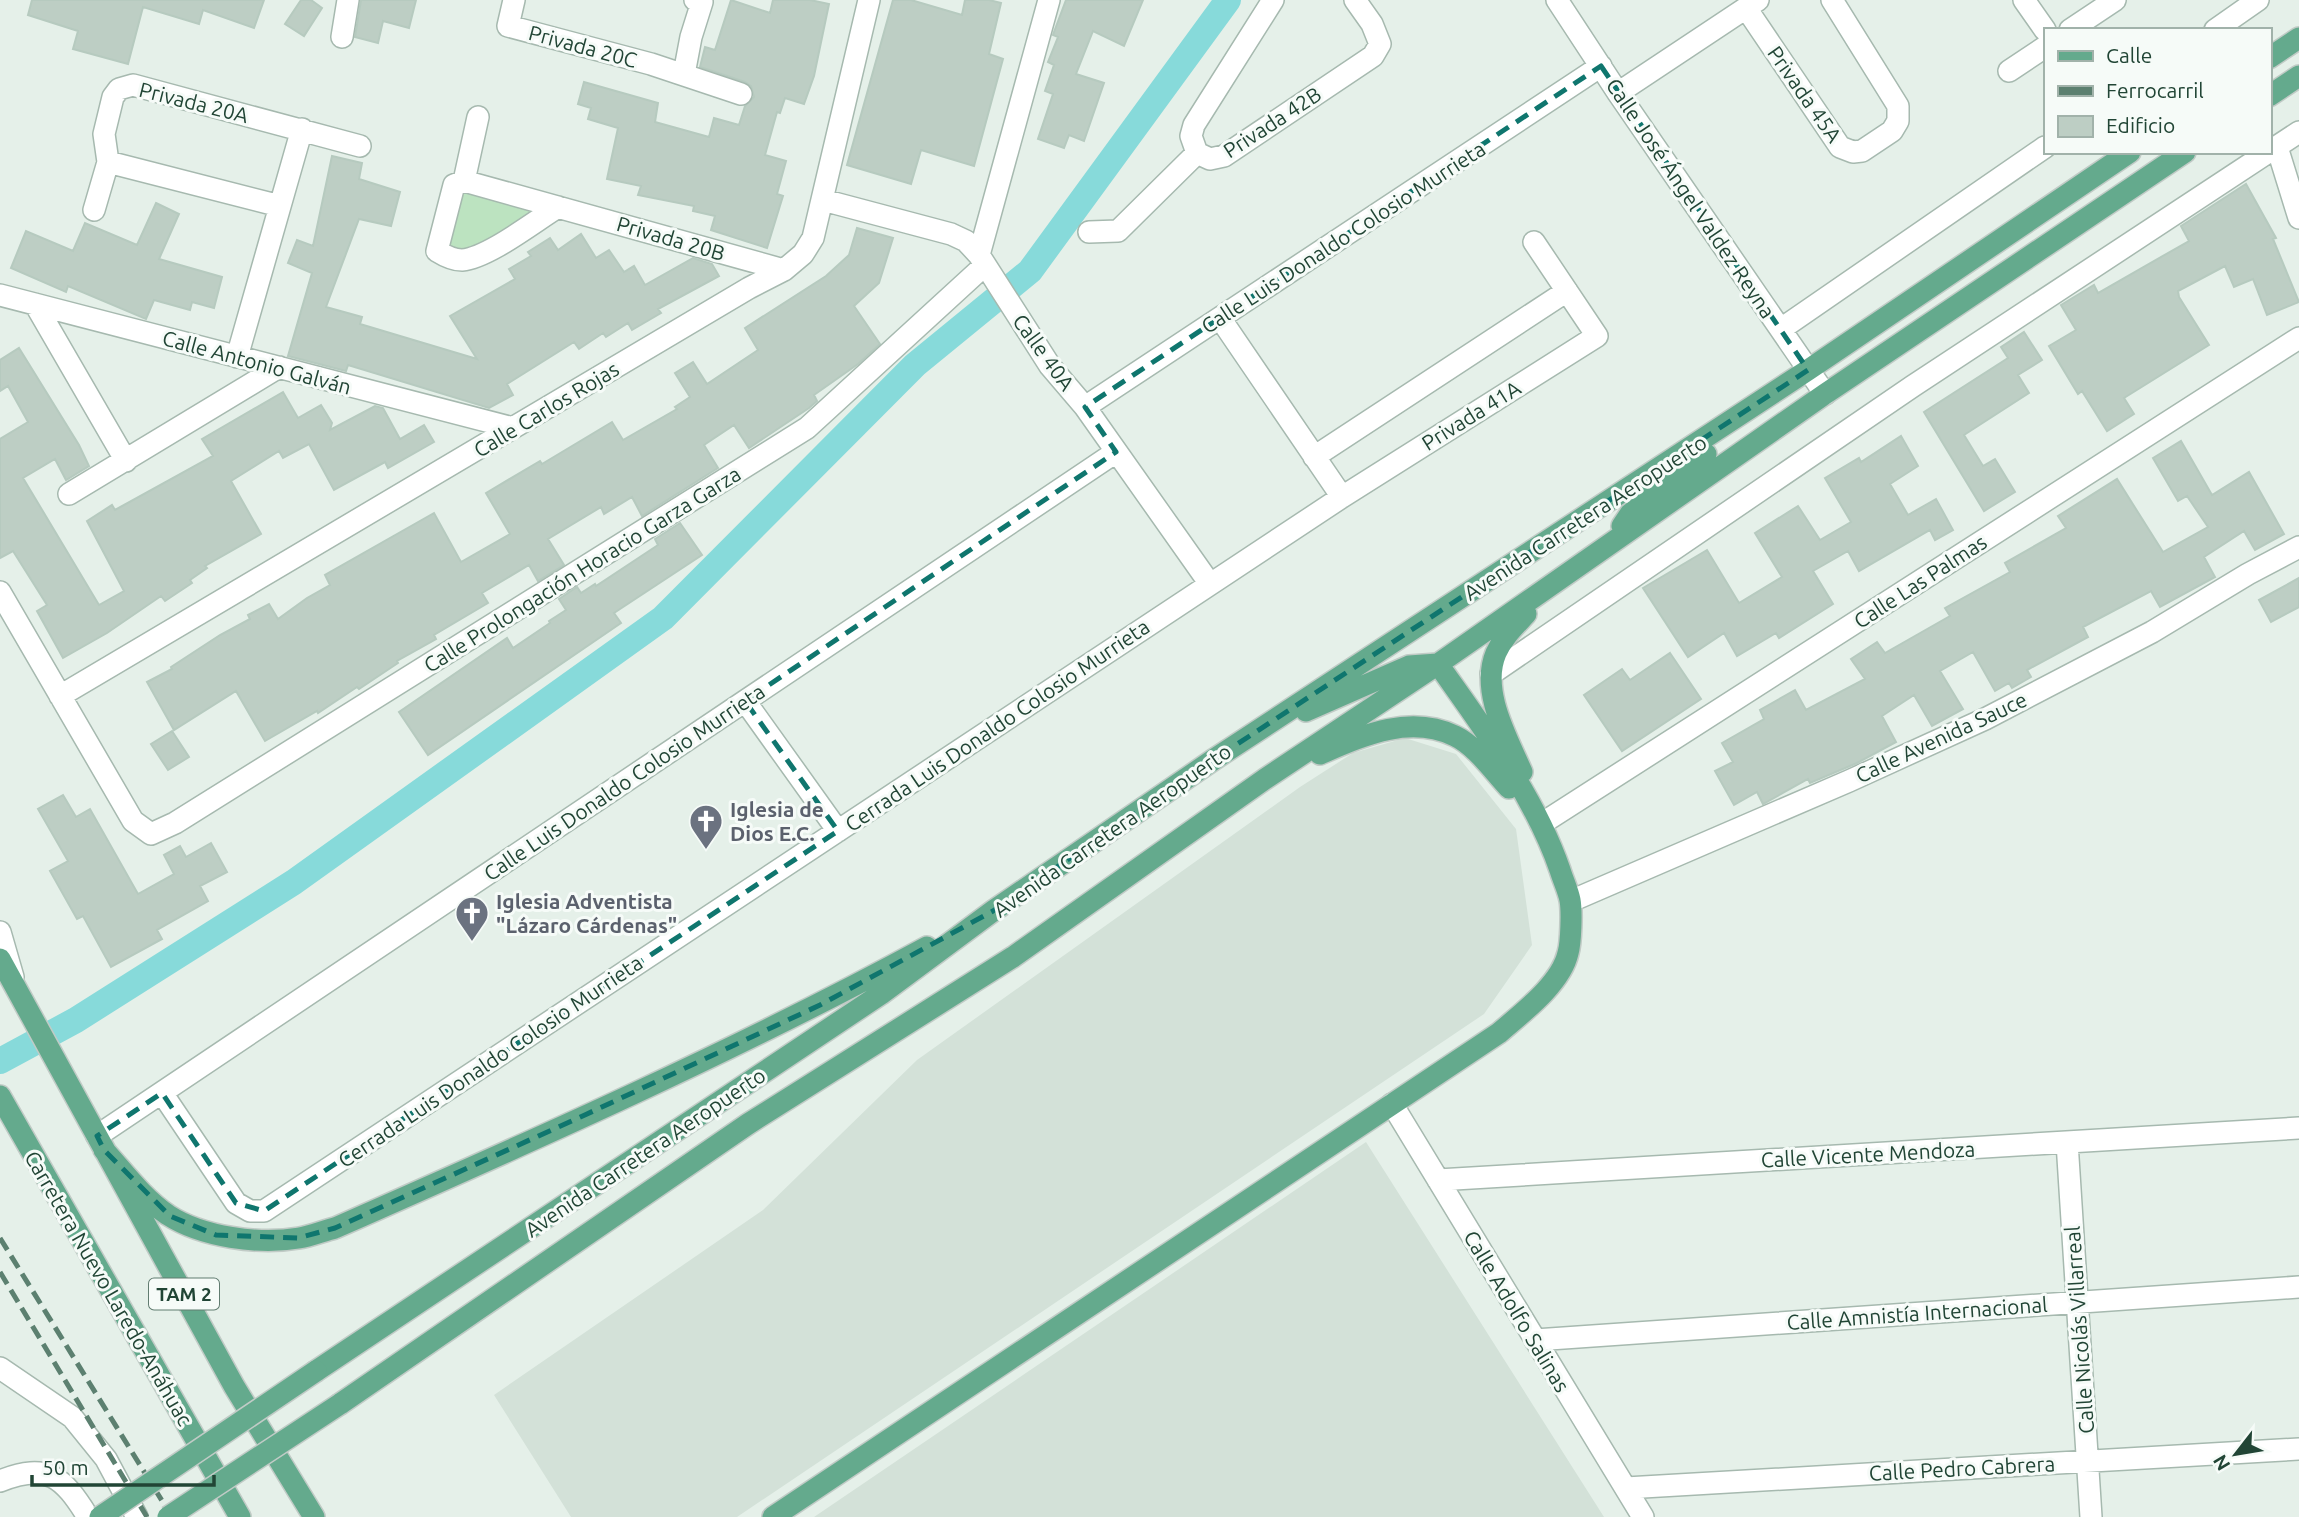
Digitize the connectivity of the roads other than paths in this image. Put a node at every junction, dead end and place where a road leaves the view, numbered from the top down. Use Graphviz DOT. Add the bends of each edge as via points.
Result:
graph roads {
  1 [pos="348,0"];
  2 [pos="514,0"];
  3 [pos="695,0"];
  4 [pos="869,0"];
  5 [pos="1049,0"];
  6 [pos="1273,0"];
  7 [pos="1355,0"];
  8 [pos="1558,0"];
  9 [pos="1832,0"];
  10 [pos="2024,0"];
  11 [pos="2115,0"];
  12 [pos="2258,0"];
  13 [pos="1752,4"];
  14 [pos="2073,28"];
  15 [pos="2218,28"];
  16 [pos="2044,29"];
  17 [pos="342,37"];
  18 [pos="2299,38"];
  19 [pos="2044,48"];
  20 [pos="2271,57"];
  21 [pos="1601,66"];
  22 [pos="2009,71"];
  23 [pos="684,74"];
  24 [pos="2299,76"];
  25 [pos="1618,93"];
  26 [pos="741,94"];
  27 [pos="2271,95"];
  28 [pos="478,117"];
  29 [pos="302,129"];
  30 [pos="2299,132"];
  31 [pos="360,146"];
  32 [pos="2277,147"];
  33 [pos="2044,148"];
  34 [pos="2271,151"];
  35 [pos="1197,153"];
  36 [pos="2127,154"];
  37 [pos="2182,154"];
  38 [pos="2266,154"];
  39 [pos="108,162"];
  40 [pos="464,181"];
  41 [pos="823,200"];
  42 [pos="280,206"];
  43 [pos="558,207"];
  44 [pos="94,210"];
  45 [pos="2299,218"];
  46 [pos="1089,232"];
  47 [pos="1534,242"];
  48 [pos="986,267"];
  49 [pos="785,270"];
  50 [pos="1567,291"];
  51 [pos="0,295"];
  52 [pos="35,304"];
  53 [pos="1220,318"];
  54 [pos="1781,329"];
  55 [pos="2299,338"];
  56 [pos="237,357"];
  57 [pos="279,367"];
  58 [pos="1808,370"];
  59 [pos="1825,394"];
  60 [pos="1085,407"];
  61 [pos="513,428"];
  62 [pos="1116,452"];
  63 [pos="1314,457"];
  64 [pos="126,461"];
  65 [pos="69,494"];
  66 [pos="1342,497"];
  67 [pos="2299,547"];
  68 [pos="1606,548"];
  69 [pos="1576,569"];
  70 [pos="1210,584"];
  71 [pos="0,592"];
  72 [pos="1438,664"];
  73 [pos="1491,674"];
  74 [pos="60,696"];
  75 [pos="745,701"];
  76 [pos="1268,724"];
  77 [pos="1265,779"];
  78 [pos="1537,818"];
  79 [pos="838,831"];
  80 [pos="1571,901"];
  81 [pos="993,911"];
  82 [pos="0,932"];
  83 [pos="0,959"];
  84 [pos="21,997"];
  85 [pos="162,1093"];
  86 [pos="3,1100"];
  87 [pos="1392,1104"];
  88 [pos="2299,1128"];
  89 [pos="2067,1142"];
  90 [pos="101,1143"];
  91 [pos="1438,1180"];
  92 [pos="2299,1287"];
  93 [pos="2077,1301"];
  94 [pos="1535,1339"];
  95 [pos="0,1368"];
  96 [pos="2299,1450"];
  97 [pos="2087,1461"];
  98 [pos="0,1481"];
  99 [pos="1626,1488"];
  100 [pos="301,1498"];
  101 [pos="88,1517"];
  102 [pos="100,1517"];
  103 [pos="137,1517"];
  104 [pos="168,1517"];
  105 [pos="240,1517"];
  106 [pos="314,1517"];
  107 [pos="324,1517"];
  108 [pos="773,1517"];
  109 [pos="1643,1517"];
  110 [pos="2091,1517"];
  1 -- 17 [label="street"];
  2 -- 23 [label="street, Privada 20C" via="508,26"];
  3 -- 23 [label="street" via="702,2"];
  4 -- 41 [label="street, Calle Carlos Rojas"];
  5 -- 48 [label="street"];
  6 -- 35 [label="street" via="1194,125 1191,136"];
  7 -- 35 [label="street, Privada 42B" via="1380,44 1373,56 1224,156 1210,159"];
  8 -- 21 [label="street, Calle José Ángel Valdez Reyna"];
  9 -- 13 [label="street, Privada 45A" via="1898,106 1898,121 1892,131 1853,152 1840,147"];
  10 -- 16 [label="street"];
  11 -- 14 [label="street"];
  12 -- 15 [label="street"];
  13 -- 25 [label="street, Privada 45A"];
  18 -- 20 [label="main road"];
  19 -- 22 [label="street"];
  21 -- 25 [label="street, Calle José Ángel Valdez Reyna"];
  21 -- 53 [label="street, Calle Luis Donaldo Colosio Murrieta"];
  23 -- 26 [label="street, Privada 20C"];
  24 -- 27 [label="main road"];
  25 -- 54 [label="street, Calle José Ángel Valdez Reyna"];
  28 -- 40 [label="street"];
  29 -- 31 [label="street, Privada 20A"];
  29 -- 39 [label="street, Privada 20A" via="133,85 119,89 113,97 104,135"];
  29 -- 42 [label="street"];
  30 -- 32 [label="street"];
  32 -- 34 [label="street"];
  32 -- 45 [label="street"];
  33 -- 54 [label="street"];
  35 -- 46 [label="street, Privada 42B" via="1118,231"];
  36 -- 58 [label="main road, Avenida Carretera Aeropuerto"];
  37 -- 59 [label="main road, Avenida Carretera Aeropuerto"];
  38 -- 73 [label="street" via="1913,386"];
  39 -- 42 [label="street"];
  39 -- 44 [label="street, Privada 20A"];
  40 -- 43 [label="street, Privada 20B"];
  40 -- 43 [label="street" via="454,185 437,251 448,258 463,260 481,254"];
  41 -- 48 [label="street, Calle 40A" via="951,234 966,241"];
  41 -- 49 [label="street, Calle Carlos Rojas" via="814,238"];
  42 -- 56 [label="street"];
  43 -- 49 [label="street, Privada 20B"];
  47 -- 50 [label="street, Privada 41A"];
  48 -- 60 [label="street, Calle 40A" via="1050,366"];
  48 -- 74 [label="street, Calle Prolongación Horacio Garza Garza" via="807,428 175,823 151,834 133,821"];
  49 -- 61 [label="street, Calle Carlos Rojas"];
  50 -- 63 [label="street"];
  50 -- 66 [label="street, Privada 41A" via="1597,336"];
  51 -- 52 [label="street, Calle Antonio Galván"];
  52 -- 56 [label="street, Calle Antonio Galván"];
  52 -- 64 [label="street"];
  53 -- 60 [label="street, Calle Luis Donaldo Colosio Murrieta"];
  53 -- 63 [label="street"];
  54 -- 58 [label="street, Calle José Ángel Valdez Reyna"];
  55 -- 78 [label="street, Calle Las Palmas"];
  56 -- 57 [label="street, Calle Antonio Galván"];
  57 -- 61 [label="street, Calle Antonio Galván"];
  57 -- 64 [label="street"];
  58 -- 59 [label="street, Calle José Ángel Valdez Reyna"];
  58 -- 68 [label="main road" via="1770,408 1630,514"];
  58 -- 76 [label="main road, Avenida Carretera Aeropuerto"];
  59 -- 68 [label="main road, Avenida Carretera Aeropuerto"];
  60 -- 62 [label="street, Calle 40A"];
  61 -- 74 [label="street, Calle Carlos Rojas"];
  62 -- 70 [label="street, Calle 40A"];
  62 -- 75 [label="street, Calle Luis Donaldo Colosio Murrieta"];
  63 -- 66 [label="street"];
  64 -- 65 [label="street"];
  66 -- 70 [label="street, Cerrada Luis Donaldo Colosio Murrieta"];
  67 -- 80 [label="street, Calle Avenida Sauce" via="2152,632 1985,719"];
  68 -- 69 [label="main road, Avenida Carretera Aeropuerto"];
  69 -- 72 [label="main road, Avenida Carretera Aeropuerto"];
  69 -- 73 [label="main road" via="1508,632"];
  70 -- 79 [label="street, Cerrada Luis Donaldo Colosio Murrieta"];
  71 -- 74 [label="street"];
  72 -- 76 [label="main road" via="1409,666"];
  72 -- 77 [label="main road, Avenida Carretera Aeropuerto"];
  72 -- 78 [label="main road"];
  73 -- 78 [label="main road" via="1494,700"];
  75 -- 79 [label="street"];
  75 -- 85 [label="street, Calle Luis Donaldo Colosio Murrieta"];
  76 -- 81 [label="main road, Avenida Carretera Aeropuerto"];
  77 -- 78 [label="main road" via="1380,730 1419,726 1455,736 1473,749"];
  77 -- 104 [label="main road, Avenida Carretera Aeropuerto, bridge" via="1013,957 748,1124"];
  78 -- 80 [label="main road"];
  79 -- 85 [label="street, Cerrada Luis Donaldo Colosio Murrieta" via="264,1211 250,1211 236,1203"];
  80 -- 87 [label="main road" via="1568,953 1558,975 1499,1033"];
  81 -- 90 [label="main road" via="796,1016 415,1193 335,1228 298,1238 216,1235 170,1216 144,1194"];
  81 -- 102 [label="main road, Avenida Carretera Aeropuerto, bridge" via="881,994"];
  82 -- 84 [label="street"];
  83 -- 84 [label="main road, TAM 2"];
  84 -- 90 [label="main road, TAM 2"];
  85 -- 90 [label="street, Calle Luis Donaldo Colosio Murrieta"];
  86 -- 105 [label="main road, Carretera Nuevo Laredo-Anáhuac / TAM 2"];
  87 -- 91 [label="street, Calle Adolfo Salinas"];
  87 -- 108 [label="main road"];
  88 -- 89 [label="street, Calle Vicente Mendoza"];
  89 -- 91 [label="street, Calle Vicente Mendoza"];
  89 -- 93 [label="street, Calle Nicolás Villarreal"];
  90 -- 100 [label="main road, TAM 2"];
  91 -- 94 [label="street, Calle Adolfo Salinas"];
  92 -- 93 [label="street, Calle Amnistía Internacional"];
  93 -- 94 [label="street, Calle Amnistía Internacional"];
  93 -- 97 [label="street, Calle Nicolás Villarreal"];
  94 -- 99 [label="street, Calle Adolfo Salinas"];
  95 -- 103 [label="street" via="72,1418 106,1459"];
  96 -- 97 [label="street, Calle Pedro Cabrera"];
  97 -- 99 [label="street, Calle Pedro Cabrera"];
  97 -- 110 [label="street, Calle Nicolás Villarreal"];
  98 -- 101 [label="street" via="30,1472 47,1473 61,1482"];
  99 -- 109 [label="street, Calle Adolfo Salinas"];
  100 -- 106 [label="main road, TAM 2"];
  100 -- 107 [label="main road"];
}
